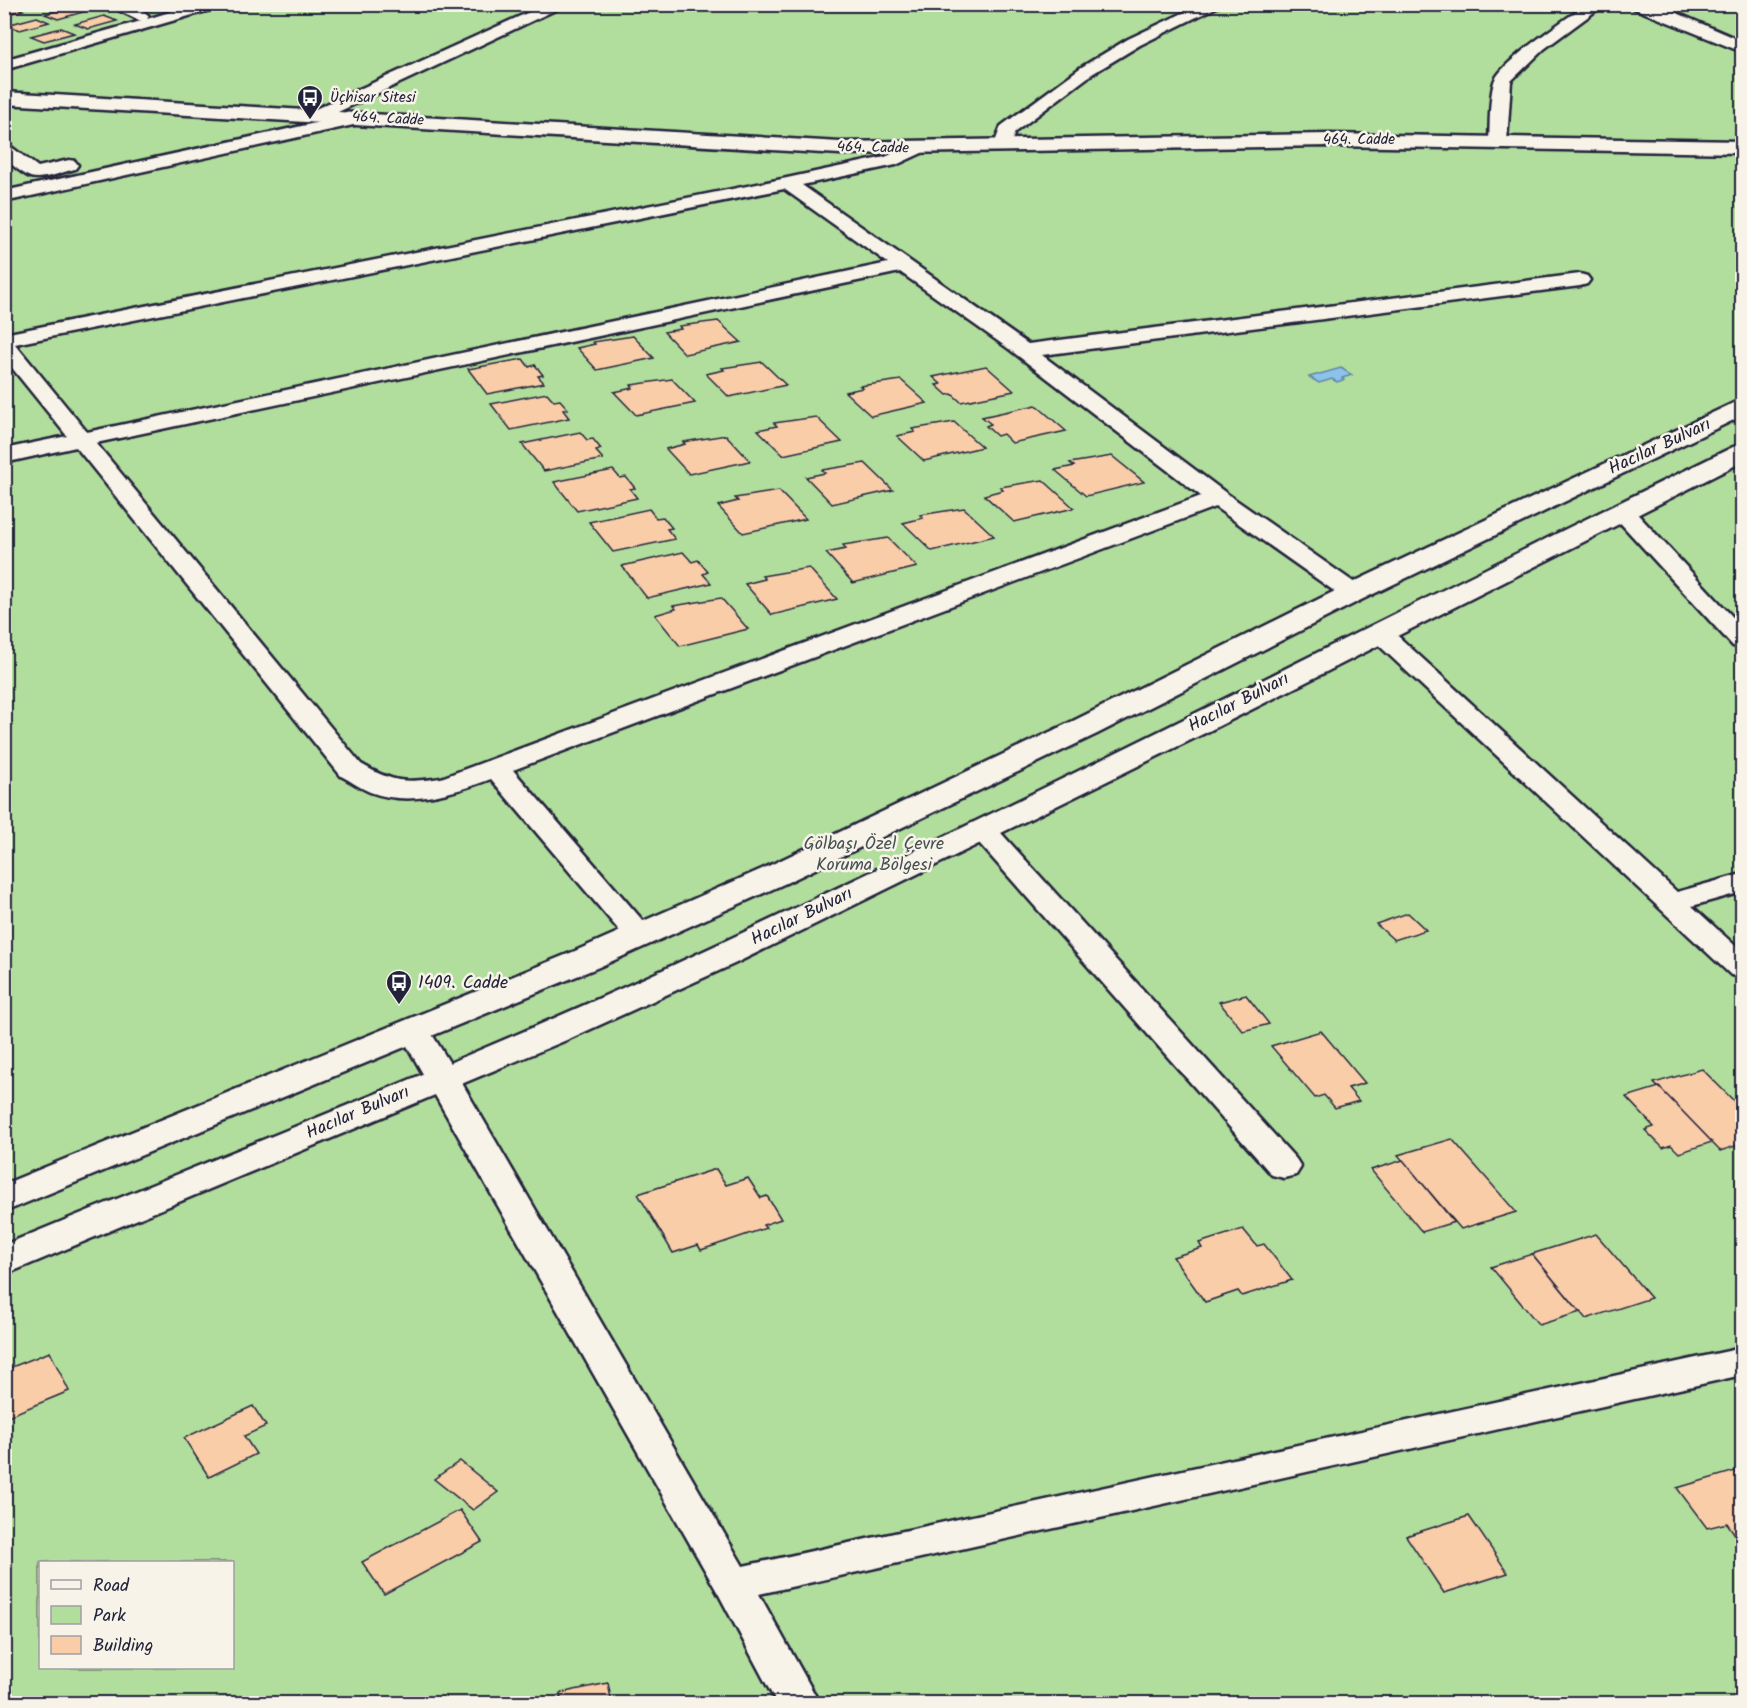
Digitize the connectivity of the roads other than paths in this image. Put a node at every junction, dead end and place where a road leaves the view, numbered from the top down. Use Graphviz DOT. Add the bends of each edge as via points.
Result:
graph roads {
  1 [pos="113,4"];
  2 [pos="215,4"];
  3 [pos="561,4"];
  4 [pos="1216,4"];
  5 [pos="1598,4"];
  6 [pos="1639,4"];
  7 [pos="141,16"];
  8 [pos="1743,47"];
  9 [pos="4,65"];
  10 [pos="4,98"];
  11 [pos="307,115"];
  12 [pos="362,118"];
  13 [pos="1498,142"];
  14 [pos="1003,145"];
  15 [pos="1743,147"];
  16 [pos="918,148"];
  17 [pos="7,154"];
  18 [pos="787,183"];
  19 [pos="4,197"];
  20 [pos="902,266"];
  21 [pos="1580,280"];
  22 [pos="4,342"];
  23 [pos="1023,351"];
  24 [pos="1743,407"];
  25 [pos="81,439"];
  26 [pos="1743,452"];
  27 [pos="4,456"];
  28 [pos="1218,498"];
  29 [pos="1622,511"];
  30 [pos="1353,593"];
  31 [pos="1378,632"];
  32 [pos="1743,641"];
  33 [pos="496,768"];
  34 [pos="982,829"];
  35 [pos="1743,883"];
  36 [pos="1671,903"];
  37 [pos="639,936"];
  38 [pos="1743,968"];
  39 [pos="414,1030"];
  40 [pos="443,1078"];
  41 [pos="1284,1167"];
  42 [pos="4,1199"];
  43 [pos="4,1261"];
  44 [pos="1743,1362"];
  45 [pos="733,1584"];
  46 [pos="799,1704"];
  1 -- 7 [label="street"];
  2 -- 9 [label="street"];
  3 -- 11 [label="street"];
  4 -- 14 [label="street" via="1134,42 1086,71 1007,130"];
  5 -- 13 [label="street" via="1538,46 1503,80"];
  6 -- 8 [label="main road"];
  10 -- 11 [label="main road, 464. Cadde"];
  11 -- 12 [label="main road, 464. Cadde"];
  11 -- 17 [label="street" via="35,173"];
  12 -- 16 [label="main road, 464. Cadde" via="801,146"];
  12 -- 19 [label="street"];
  13 -- 14 [label="main road, 464. Cadde" via="1217,140"];
  13 -- 15 [label="main road, 464. Cadde"];
  14 -- 16 [label="main road, 464. Cadde"];
  16 -- 18 [label="street" via="890,160"];
  18 -- 20 [label="street"];
  18 -- 22 [label="street"];
  20 -- 23 [label="street"];
  20 -- 25 [label="street"];
  21 -- 23 [label="street"];
  22 -- 25 [label="street"];
  23 -- 28 [label="street"];
  24 -- 30 [label="main road, Hacılar Bulvarı"];
  25 -- 27 [label="street"];
  25 -- 33 [label="street" via="351,770 379,786 415,790 446,786"];
  26 -- 29 [label="main road, Hacılar Bulvarı"];
  28 -- 30 [label="street"];
  28 -- 33 [label="street"];
  29 -- 31 [label="main road, Hacılar Bulvarı"];
  29 -- 32 [label="street"];
  30 -- 37 [label="main road, Hacılar Bulvarı" via="936,799"];
  31 -- 34 [label="main road, Hacılar Bulvarı"];
  31 -- 36 [label="street"];
  33 -- 37 [label="street"];
  34 -- 40 [label="main road, Hacılar Bulvarı" via="658,986"];
  34 -- 41 [label="street"];
  35 -- 36 [label="street"];
  36 -- 38 [label="street"];
  37 -- 39 [label="main road, Hacılar Bulvarı"];
  39 -- 40 [label="street"];
  39 -- 42 [label="main road, Hacılar Bulvarı"];
  40 -- 43 [label="main road, Hacılar Bulvarı"];
  40 -- 45 [label="street"];
  44 -- 45 [label="street"];
  45 -- 46 [label="street"];
}
